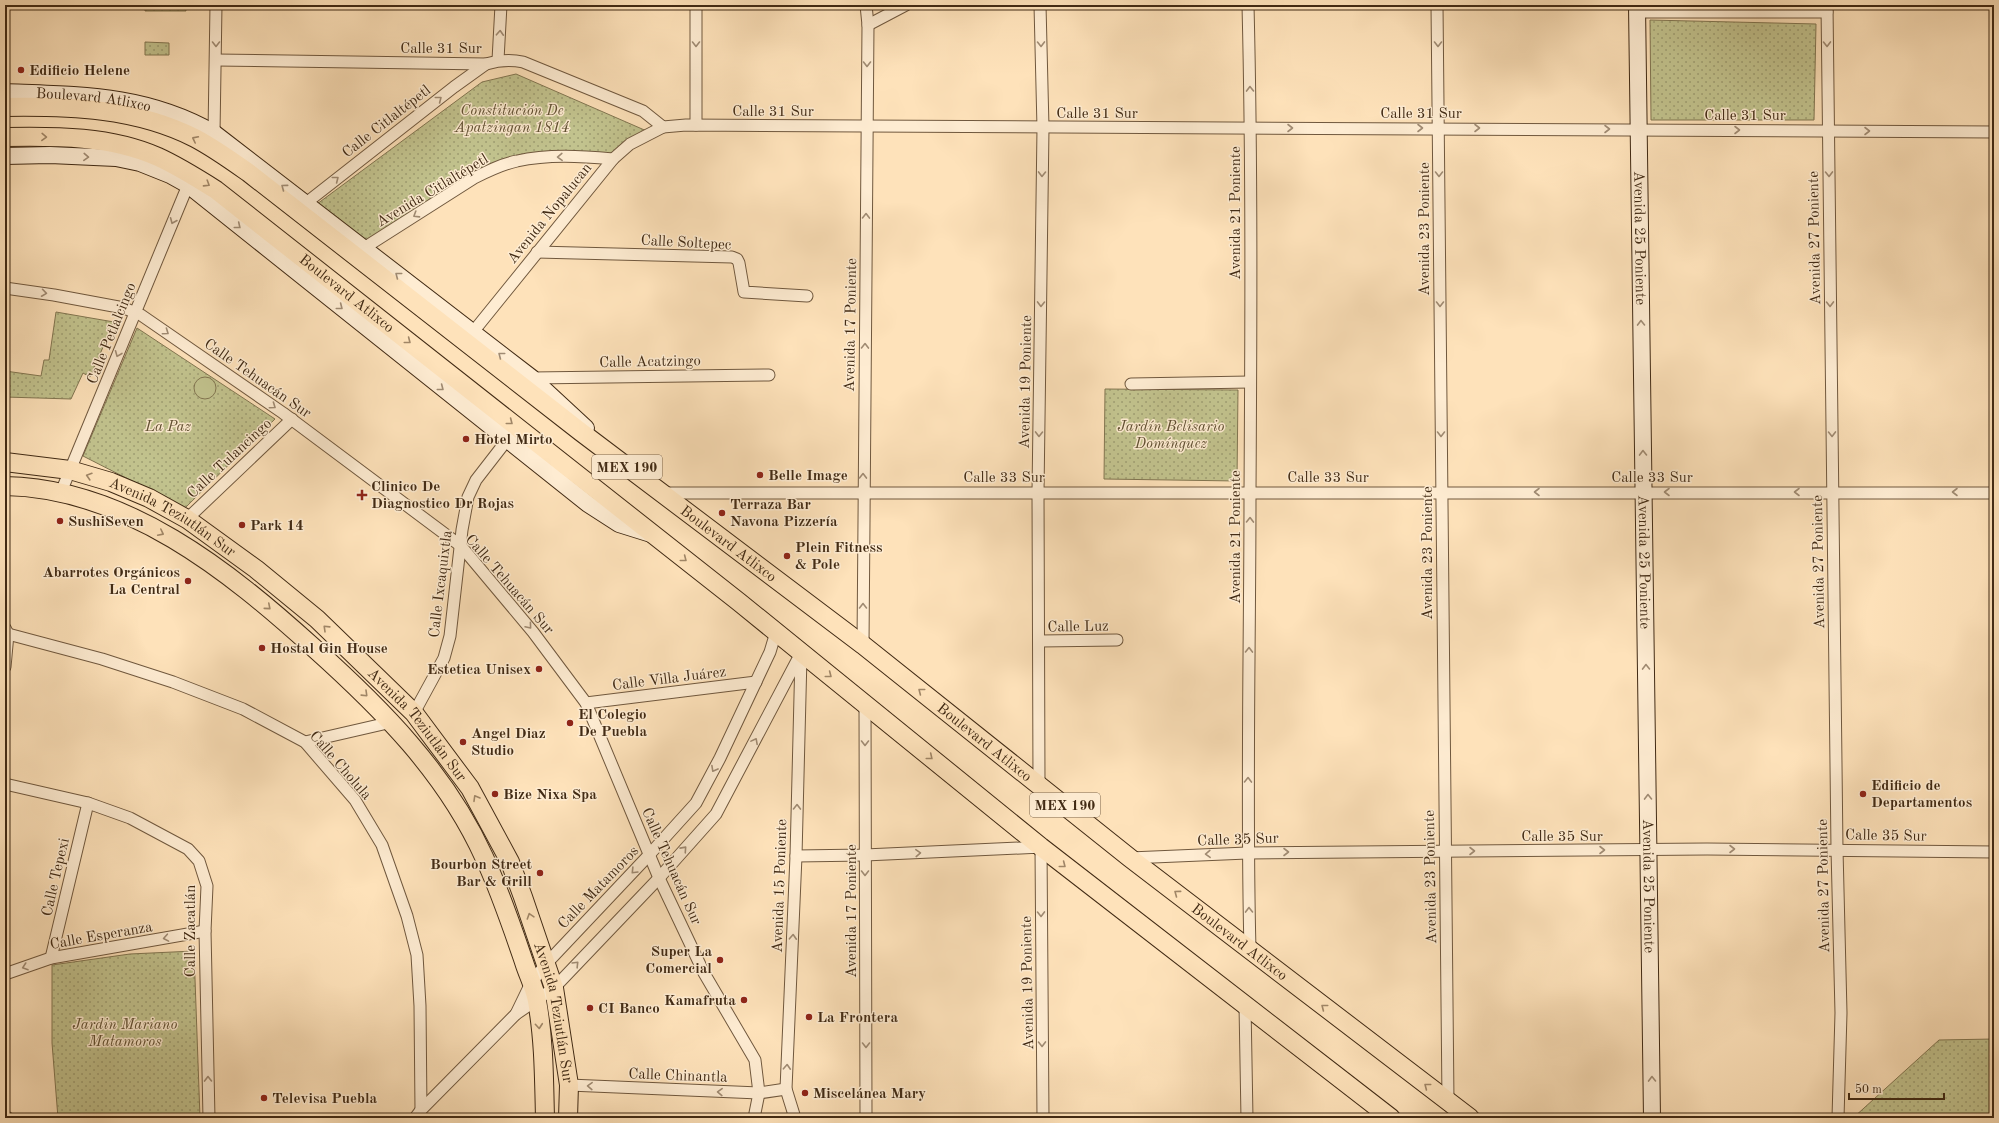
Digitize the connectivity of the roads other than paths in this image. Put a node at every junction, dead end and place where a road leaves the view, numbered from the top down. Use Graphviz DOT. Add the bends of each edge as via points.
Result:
graph roads {
  1 [pos="216,5"];
  2 [pos="501,5"];
  3 [pos="696,5"];
  4 [pos="866,5"];
  5 [pos="906,5"];
  6 [pos="1040,5"];
  7 [pos="1248,5"];
  8 [pos="1437,5"];
  9 [pos="1637,8"];
  10 [pos="1827,8"];
  11 [pos="868,25"];
  12 [pos="216,60"];
  13 [pos="498,60"];
  14 [pos="486,64"];
  15 [pos="5,92"];
  16 [pos="5,107"];
  17 [pos="696,125"];
  18 [pos="867,126"];
  19 [pos="662,128"];
  20 [pos="1043,128"];
  21 [pos="1251,128"];
  22 [pos="1438,128"];
  23 [pos="1639,129"];
  24 [pos="1828,131"];
  25 [pos="1994,132"];
  26 [pos="214,133"];
  27 [pos="5,137"];
  28 [pos="5,156"];
  29 [pos="613,158"];
  30 [pos="188,185"];
  31 [pos="306,203"];
  32 [pos="364,248"];
  33 [pos="537,252"];
  34 [pos="5,288"];
  35 [pos="806,296"];
  36 [pos="135,312"];
  37 [pos="472,332"];
  38 [pos="769,374"];
  39 [pos="532,378"];
  40 [pos="1250,382"];
  41 [pos="1131,384"];
  42 [pos="292,419"];
  43 [pos="507,440"];
  44 [pos="594,441"];
  45 [pos="5,462"];
  46 [pos="70,470"];
  47 [pos="5,486"];
  48 [pos="61,492"];
  49 [pos="863,492"];
  50 [pos="1038,492"];
  51 [pos="1250,492"];
  52 [pos="1441,492"];
  53 [pos="1644,492"];
  54 [pos="1833,492"];
  55 [pos="1994,492"];
  56 [pos="661,493"];
  57 [pos="187,519"];
  58 [pos="653,535"];
  59 [pos="461,546"];
  60 [pos="6,631"];
  61 [pos="776,632"];
  62 [pos="1117,640"];
  63 [pos="1040,641"];
  64 [pos="863,645"];
  65 [pos="801,653"];
  66 [pos="5,667"];
  67 [pos="756,682"];
  68 [pos="586,703"];
  69 [pos="865,704"];
  70 [pos="414,713"];
  71 [pos="392,722"];
  72 [pos="305,742"];
  73 [pos="5,784"];
  74 [pos="1039,784"];
  75 [pos="88,803"];
  76 [pos="1040,847"];
  77 [pos="1837,849"];
  78 [pos="1648,850"];
  79 [pos="1444,851"];
  80 [pos="1994,852"];
  81 [pos="1247,853"];
  82 [pos="649,855"];
  83 [pos="865,855"];
  84 [pos="796,856"];
  85 [pos="1130,858"];
  86 [pos="659,878"];
  87 [pos="205,931"];
  88 [pos="1250,949"];
  89 [pos="51,958"];
  90 [pos="546,964"];
  91 [pos="5,974"];
  92 [pos="554,988"];
  93 [pos="534,992"];
  94 [pos="1245,1005"];
  95 [pos="516,1014"];
  96 [pos="568,1086"];
  97 [pos="786,1089"];
  98 [pos="759,1093"];
  99 [pos="1448,1101"];
  100 [pos="418,1114"];
  101 [pos="5,1116"];
  102 [pos="8,1118"];
  103 [pos="208,1118"];
  104 [pos="545,1118"];
  105 [pos="568,1118"];
  106 [pos="754,1118"];
  107 [pos="795,1118"];
  108 [pos="866,1118"];
  109 [pos="1043,1118"];
  110 [pos="1247,1118"];
  111 [pos="1391,1118"];
  112 [pos="1470,1118"];
  113 [pos="1652,1118"];
  114 [pos="1838,1118"];
  1 -- 12 [label="street, one-way"];
  13 -- 2 [label="street, one-way"];
  3 -- 17 [label="street, one-way"];
  4 -- 11 [label="street, Avenida 17 Poniente"];
  5 -- 11 [label="street"];
  6 -- 20 [label="street, Avenida 19 Poniente, one-way"];
  21 -- 7 [label="street, Avenida 21 Poniente, one-way"];
  8 -- 22 [label="street, Avenida 23 Poniente, one-way"];
  9 -- 10 [label="street"];
  9 -- 23 [label="main road, Avenida 25 Poniente"];
  10 -- 24 [label="street, Avenida 27 Poniente, one-way"];
  11 -- 18 [label="street, Avenida 17 Poniente, one-way"];
  12 -- 14 [label="street, Calle 31 Sur"];
  12 -- 26 [label="street"];
  13 -- 14 [label="street, Calle 31 Sur"];
  13 -- 19 [label="street, Calle 31 Sur" via="523,62 643,111"];
  31 -- 14 [label="street, Calle Citlaltépetl, one-way" via="454,86"];
  15 -- 26 [label="main road, Boulevard Atlixco / MEX 190" via="108,97 158,108"];
  44 -- 16 [label="main road, Boulevard Atlixco, one-way" via="249,173 196,139 145,119 109,111"];
  17 -- 18 [label="street, Calle 31 Sur"];
  17 -- 19 [label="street, Calle 31 Sur"];
  18 -- 20 [label="street, Calle 31 Sur"];
  49 -- 18 [label="street, Avenida 17 Poniente, one-way"];
  19 -- 29 [label="street, Avenida Nopalucan" via="630,144"];
  20 -- 21 [label="street, Calle 31 Sur"];
  20 -- 50 [label="street, Avenida 19 Poniente, one-way"];
  21 -- 22 [label="street, Calle 31 Sur, one-way"];
  21 -- 40 [label="street, Avenida 21 Poniente"];
  22 -- 23 [label="street, Calle 31 Sur, one-way"];
  22 -- 52 [label="street, Avenida 23 Poniente, one-way"];
  23 -- 24 [label="street, Calle 31 Sur, one-way"];
  53 -- 23 [label="main road, Avenida 25 Poniente, one-way"];
  24 -- 25 [label="street, Calle 31 Sur, one-way"];
  24 -- 54 [label="street, Avenida 27 Poniente, one-way"];
  31 -- 26 [label="main road, Boulevard Atlixco / MEX 190, one-way"];
  27 -- 58 [label="main road, Boulevard Atlixco, one-way" via="102,141 157,156 185,170 250,216"];
  28 -- 30 [label="main road, Boulevard Atlixco / MEX 190, one-way" via="116,158 140,163"];
  29 -- 32 [label="street, Avenida Citlaltépetl, one-way" via="548,157 517,161 493,169 474,178"];
  29 -- 33 [label="street, Avenida Nopalucan"];
  30 -- 36 [label="street, Calle Petlalcingo, one-way"];
  30 -- 43 [label="main road, Boulevard Atlixco / MEX 190, one-way"];
  31 -- 32 [label="main road, Boulevard Atlixco / MEX 190"];
  37 -- 32 [label="main road, Boulevard Atlixco / MEX 190, one-way"];
  33 -- 35 [label="street, Calle Soltepec" via="732,257 739,263 744,292"];
  33 -- 37 [label="street, Avenida Nopalucan"];
  34 -- 36 [label="street, Calle Tehuacán Sur, one-way" via="54,295"];
  36 -- 42 [label="street, Calle Tehuacán Sur, one-way"];
  36 -- 46 [label="street, Calle Petlalcingo, one-way"];
  39 -- 37 [label="main road, Boulevard Atlixco / MEX 190, one-way"];
  38 -- 39 [label="street, Calle Acatzingo"];
  39 -- 44 [label="main road, Boulevard Atlixco / MEX 190" via="585,425"];
  40 -- 41 [label="street"];
  40 -- 51 [label="street, Avenida 21 Poniente"];
  42 -- 57 [label="street, Calle Tulancingo"];
  42 -- 59 [label="street, Calle Tehuacán Sur"];
  43 -- 58 [label="main road, Boulevard Atlixco / MEX 190" via="594,508 619,524"];
  43 -- 59 [label="street, Calle Ixcaquixtla" via="476,480 468,497"];
  44 -- 56 [label="main road, Boulevard Atlixco / MEX 190"];
  45 -- 46 [label="main road, Avenida Teziutlán Sur"];
  46 -- 48 [label="street, Calle Petlalcingo"];
  57 -- 46 [label="main road, Avenida Teziutlán Sur, one-way" via="149,498 111,482"];
  47 -- 48 [label="main road, Avenida Teziutlán Sur"];
  48 -- 71 [label="main road, Avenida Teziutlán Sur, one-way" via="119,511 171,537 209,562 256,597 366,694"];
  49 -- 50 [label="street, Calle 33 Sur"];
  49 -- 56 [label="street, Calle 33 Sur"];
  64 -- 49 [label="street, Avenida 17 Poniente, one-way"];
  50 -- 51 [label="street, Calle 33 Sur"];
  50 -- 63 [label="street, Avenida 19 Poniente"];
  51 -- 52 [label="street, Calle 33 Sur"];
  81 -- 51 [label="street, Avenida 21 Poniente, one-way"];
  53 -- 52 [label="street, Calle 33 Sur, one-way"];
  52 -- 79 [label="street, Avenida 23 Poniente"];
  54 -- 53 [label="street, Calle 33 Sur, one-way"];
  78 -- 53 [label="main road, Avenida 25 Poniente, one-way"];
  55 -- 54 [label="street, Calle 33 Sur, one-way"];
  54 -- 77 [label="street, Avenida 27 Poniente"];
  56 -- 64 [label="main road, Boulevard Atlixco / MEX 190"];
  70 -- 57 [label="main road, Avenida Teziutlán Sur, one-way" via="317,619 256,569"];
  58 -- 61 [label="main road, Boulevard Atlixco / MEX 190, one-way"];
  59 -- 68 [label="street, Calle Tehuacán Sur, one-way" via="533,632"];
  59 -- 70 [label="street, Calle Ixcaquixtla" via="450,636 444,658"];
  60 -- 66 [label="street"];
  60 -- 72 [label="street, Calle Cholula" via="173,682 243,709"];
  61 -- 65 [label="main road, Boulevard Atlixco / MEX 190"];
  61 -- 67 [label="street, Calle Matamoros"];
  62 -- 63 [label="street, Calle Luz"];
  63 -- 74 [label="street, Avenida 19 Poniente"];
  74 -- 64 [label="main road, Boulevard Atlixco / MEX 190, one-way"];
  65 -- 69 [label="main road, Boulevard Atlixco / MEX 190, one-way"];
  84 -- 65 [label="street, Avenida 15 Poniente, one-way"];
  86 -- 65 [label="street, Calle Matamoros, one-way" via="716,814"];
  67 -- 68 [label="street, Calle Villa Juárez"];
  67 -- 82 [label="street, Calle Matamoros, one-way" via="696,803"];
  68 -- 82 [label="street, Calle Tehuacán Sur"];
  69 -- 76 [label="main road, Boulevard Atlixco / MEX 190, one-way"];
  69 -- 83 [label="street, Avenida 17 Poniente, one-way"];
  90 -- 70 [label="main road, Avenida Teziutlán Sur, one-way" via="510,862 486,814 470,788"];
  71 -- 72 [label="street"];
  71 -- 93 [label="main road, Avenida Teziutlán Sur" via="425,761 466,821 502,899"];
  72 -- 100 [label="street, Calle Cholula" via="355,800 382,845 407,916 417,955 420,1006"];
  73 -- 75 [label="street, Calle Zacatlán"];
  74 -- 85 [label="main road, Boulevard Atlixco / MEX 190"];
  75 -- 87 [label="street, Calle Zacatlán" via="136,822 188,849 199,861 207,886"];
  75 -- 89 [label="street, Calle Tepexi"];
  83 -- 76 [label="street, one-way"];
  76 -- 94 [label="main road, Boulevard Atlixco / MEX 190, one-way"];
  76 -- 109 [label="street, Avenida 19 Poniente, one-way"];
  78 -- 77 [label="street, Calle 35 Sur, one-way"];
  77 -- 80 [label="street, Calle 35 Sur"];
  77 -- 114 [label="street, Avenida 27 Poniente" via="1841,1013"];
  79 -- 78 [label="street, Calle 35 Sur, one-way"];
  113 -- 78 [label="main road, Avenida 25 Poniente, one-way"];
  81 -- 79 [label="street, Calle 35 Sur, one-way"];
  79 -- 99 [label="street, Avenida 23 Poniente"];
  81 -- 85 [label="street, Calle 35 Sur, one-way"];
  88 -- 81 [label="street, Avenida 21 Poniente, one-way"];
  82 -- 86 [label="street, Calle Tehuacán Sur"];
  82 -- 90 [label="street, Calle Matamoros, one-way"];
  83 -- 84 [label="street"];
  83 -- 108 [label="street, Avenida 17 Poniente, one-way"];
  97 -- 84 [label="street, Avenida 15 Poniente, one-way"];
  88 -- 85 [label="main road, Boulevard Atlixco / MEX 190, one-way"];
  92 -- 86 [label="street, Calle Matamoros, one-way"];
  86 -- 98 [label="street, Calle Tehuacán Sur" via="704,973 755,1060"];
  87 -- 89 [label="street, Calle Esperanza, one-way"];
  103 -- 87 [label="street, Calle Zacatlán, one-way"];
  99 -- 88 [label="main road, Boulevard Atlixco / MEX 190, one-way"];
  89 -- 91 [label="street, Calle Esperanza, one-way"];
  90 -- 92 [label="main road, Avenida Teziutlán Sur"];
  90 -- 93 [label="street, Calle Matamoros"];
  92 -- 93 [label="street, Calle Matamoros"];
  92 -- 96 [label="main road, Avenida Teziutlán Sur"];
  93 -- 95 [label="street, Calle Matamoros"];
  93 -- 95 [label="street, Calle Matamoros"];
  93 -- 104 [label="main road, Avenida Teziutlán Sur, one-way" via="543,1064"];
  94 -- 110 [label="street"];
  94 -- 111 [label="main road, Boulevard Atlixco / MEX 190"];
  95 -- 100 [label="street, Calle Matamoros"];
  98 -- 96 [label="street, Calle Chinantla, one-way"];
  96 -- 105 [label="main road, Avenida Teziutlán Sur"];
  97 -- 98 [label="street, Calle Chinantla"];
  97 -- 107 [label="street, Avenida 15 Poniente"];
  98 -- 106 [label="street, Calle Tehuacán Sur"];
  99 -- 112 [label="main road, Boulevard Atlixco / MEX 190"];
  101 -- 102 [label="street"];
}
